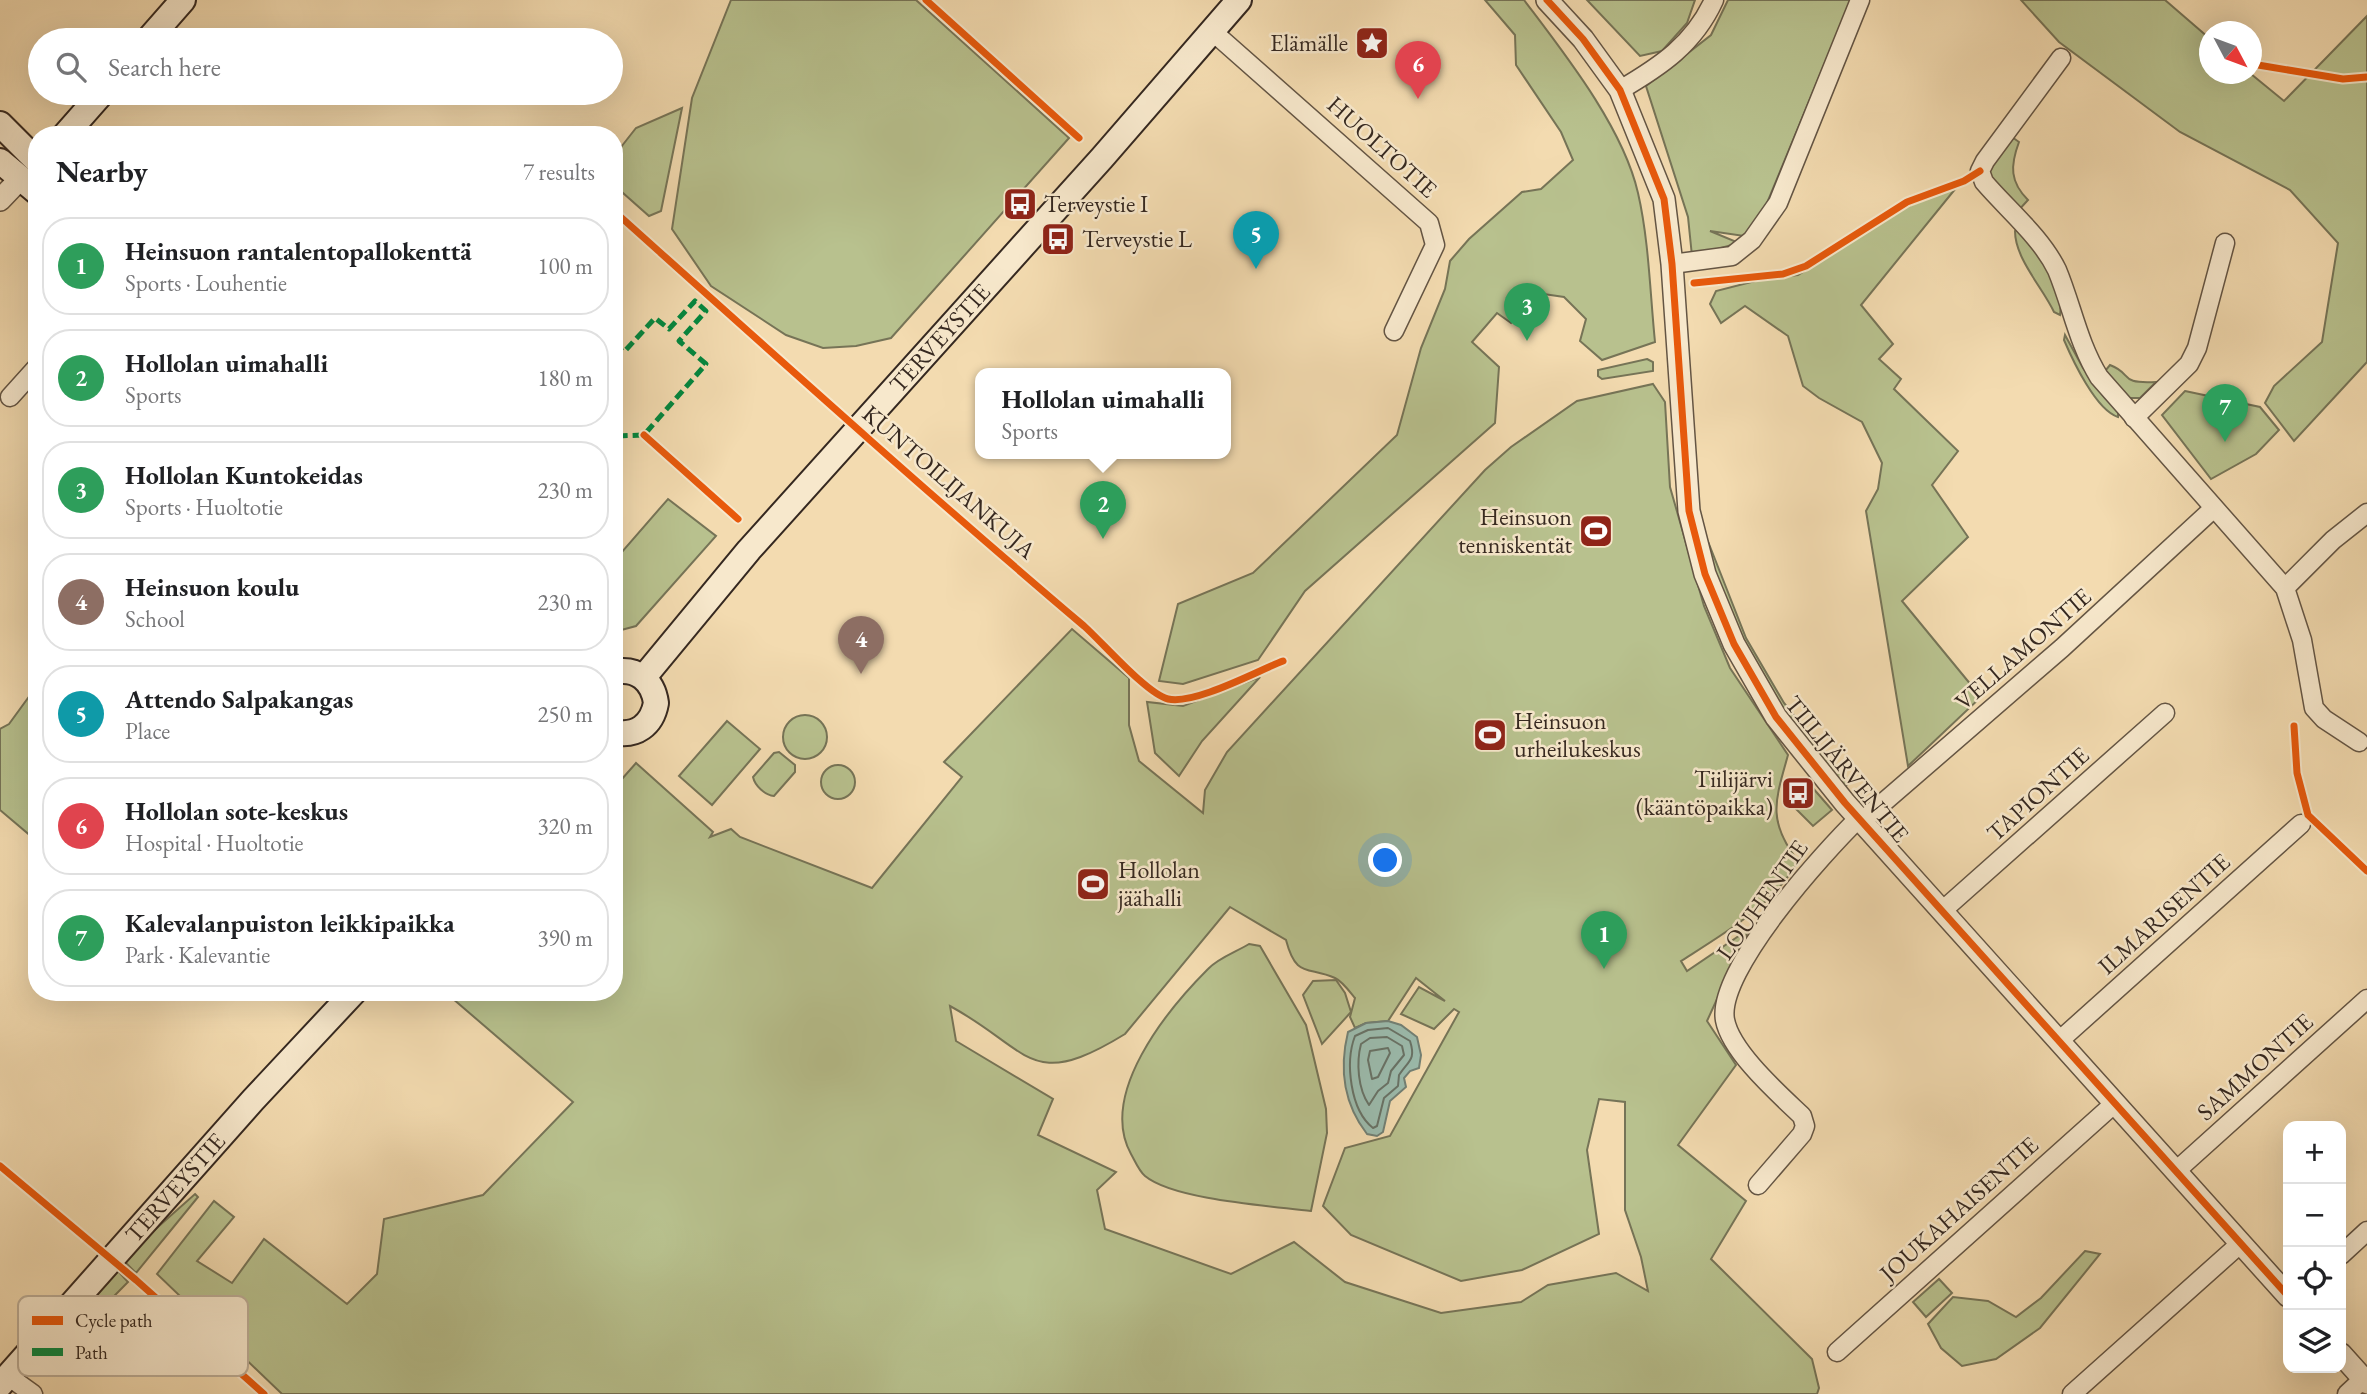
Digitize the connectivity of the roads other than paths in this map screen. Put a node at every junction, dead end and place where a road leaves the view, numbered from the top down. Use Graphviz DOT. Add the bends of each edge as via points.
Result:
graph roads {
  1 [pos="183,0"];
  2 [pos="1239,0"];
  3 [pos="1548,0"];
  4 [pos="1714,0"];
  5 [pos="1860,0"];
  6 [pos="158,28"];
  7 [pos="1212,31"];
  8 [pos="2061,58"];
  9 [pos="1620,90"];
  10 [pos="91,105"];
  11 [pos="0,124"];
  12 [pos="73,126"];
  13 [pos="0,161"];
  14 [pos="28,164"];
  15 [pos="28,169"];
  16 [pos="28,176"];
  17 [pos="0,201"];
  18 [pos="2225,243"];
  19 [pos="1672,264"];
  20 [pos="1394,331"];
  21 [pos="28,378"];
  22 [pos="10,397"];
  23 [pos="2134,418"];
  24 [pos="2214,508"];
  25 [pos="2367,513"];
  26 [pos="2285,588"];
  27 [pos="623,670"];
  28 [pos="644,677"];
  29 [pos="2165,713"];
  30 [pos="623,733"];
  31 [pos="2359,742"];
  32 [pos="1860,820"];
  33 [pos="2301,824"];
  34 [pos="1942,911"];
  35 [pos="2367,999"];
  36 [pos="346,1001"];
  37 [pos="2059,1041"];
  38 [pos="2115,1103"];
  39 [pos="2176,1171"];
  40 [pos="1758,1185"];
  41 [pos="2367,1231"];
  42 [pos="2241,1242"];
  43 [pos="2346,1250"];
  44 [pos="2283,1290"];
  45 [pos="79,1296"];
  46 [pos="1836,1352"];
  47 [pos="2346,1360"];
  48 [pos="18,1364"];
  49 [pos="4,1380"];
  50 [pos="2365,1381"];
  51 [pos="33,1394"];
  52 [pos="2072,1394"];
  53 [pos="2347,1394"];
  1 -- 6 [label="main road"];
  2 -- 7 [label="main road, TERVEYSTIE"];
  3 -- 9 [label="street, TIILIJÄRVENTIE"];
  4 -- 9 [label="street" via="1684,47"];
  5 -- 19 [label="street" via="1778,203 1752,240 1732,256"];
  7 -- 20 [label="street, HUOLTOTIE" via="1429,223 1435,245"];
  7 -- 28 [label="main road, TERVEYSTIE" via="749,550"];
  8 -- 23 [label="street" via="1980,172 2046,252 2087,358"];
  9 -- 19 [label="street, TIILIJÄRVENTIE" via="1664,199"];
  10 -- 12 [label="main road"];
  11 -- 14 [label="main road"];
  13 -- 15 [label="main road"];
  16 -- 17 [label="street"];
  18 -- 23 [label="street" via="2189,364"];
  19 -- 32 [label="street, TIILIJÄRVENTIE" via="1689,511 1705,574 1734,644 1776,717"];
  21 -- 22 [label="street"];
  23 -- 24 [label="street"];
  24 -- 26 [label="street"];
  24 -- 32 [label="street, VELLAMONTIE" via="2062,648"];
  25 -- 26 [label="street"];
  26 -- 31 [label="street" via="2302,640 2314,708"];
  27 -- 28 [label="main road"];
  28 -- 30 [label="main road" via="655,694 651,719"];
  29 -- 34 [label="street, TAPIONTIE"];
  32 -- 34 [label="street, TIILIJÄRVENTIE"];
  32 -- 40 [label="street, LOUHENTIE" via="1819,858 1780,909 1746,957 1728,996 1725,1020 1734,1041 1802,1116 1805,1126"];
  33 -- 37 [label="street, ILMARISENTIE"];
  34 -- 37 [label="street, TIILIJÄRVENTIE"];
  35 -- 39 [label="street, SAMMONTIE"];
  36 -- 45 [label="main road, TERVEYSTIE"];
  37 -- 38 [label="street, TIILIJÄRVENTIE"];
  38 -- 39 [label="street, TIILIJÄRVENTIE"];
  38 -- 46 [label="street, JOUKAHAISENTIE"];
  39 -- 42 [label="street, TIILIJÄRVENTIE"];
  41 -- 43 [label="street"];
  42 -- 44 [label="street, TIILIJÄRVENTIE"];
  42 -- 52 [label="street"];
  47 -- 50 [label="street"];
  48 -- 49 [label="main road, TERVEYSTIE"];
  49 -- 51 [label="street"];
  50 -- 53 [label="street"];
}
